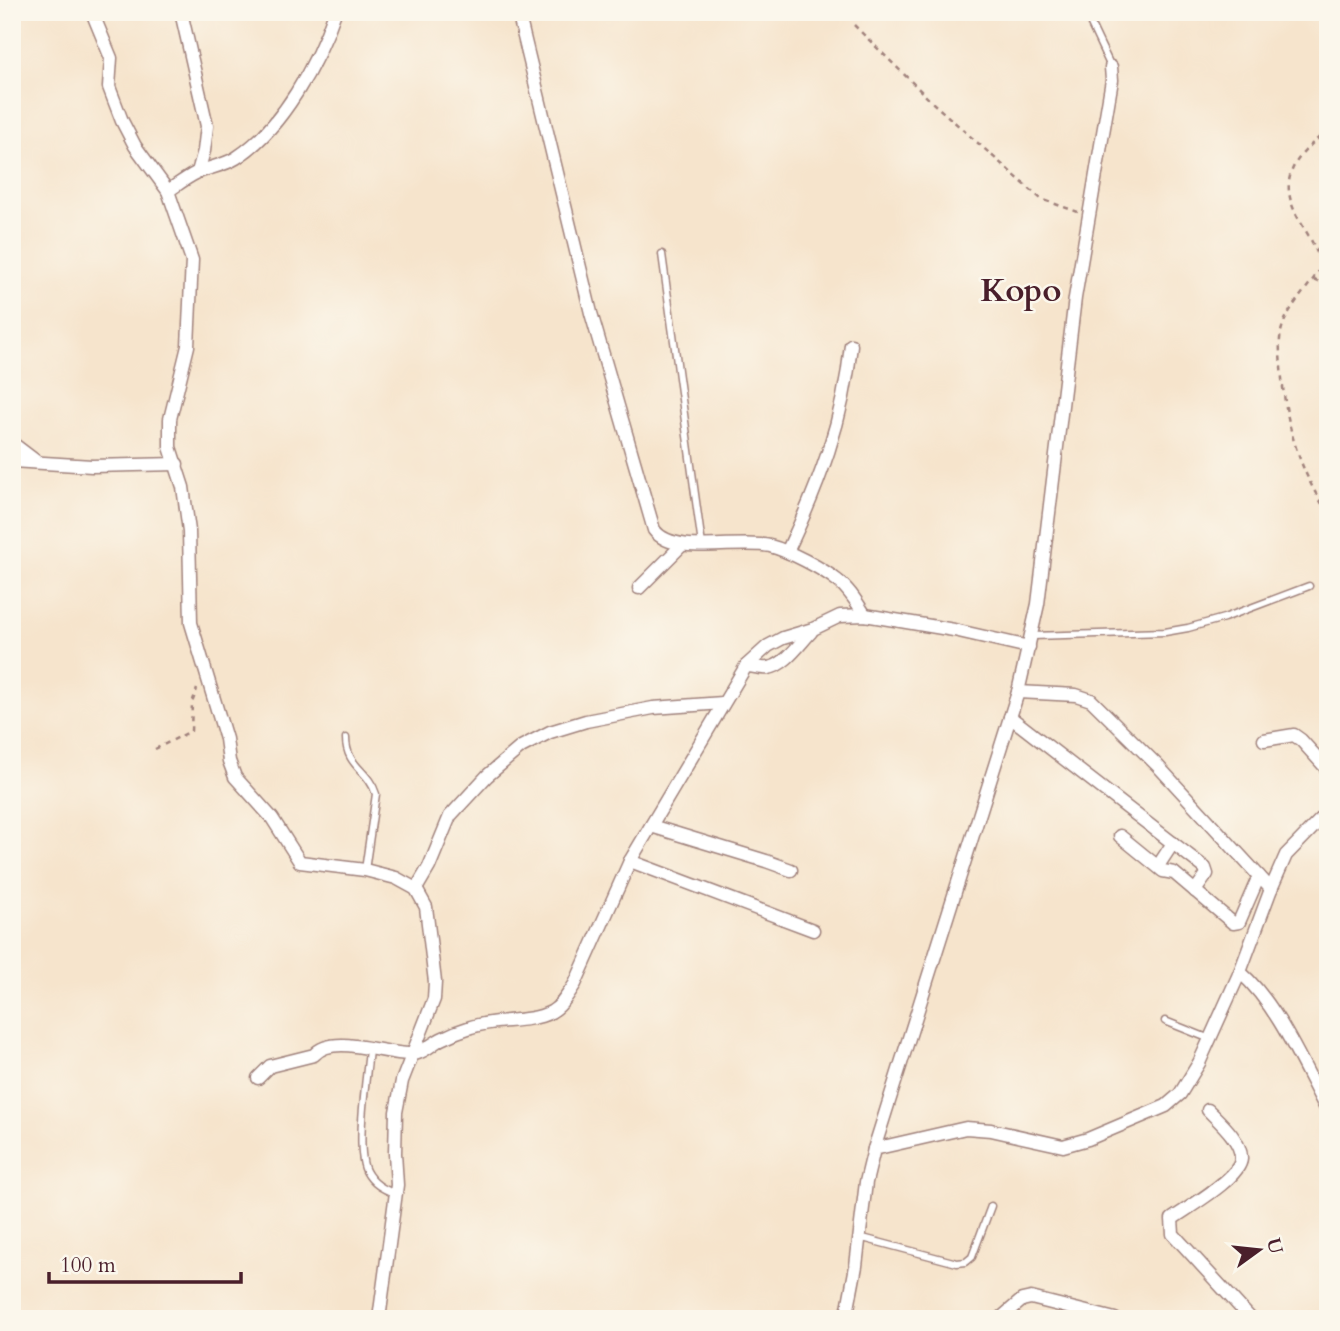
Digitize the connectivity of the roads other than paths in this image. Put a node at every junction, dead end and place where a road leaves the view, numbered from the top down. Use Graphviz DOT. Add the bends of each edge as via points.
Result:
graph roads {
  1 [pos="92,12"];
  2 [pos="181,12"];
  3 [pos="335,12"];
  4 [pos="518,12"];
  5 [pos="1085,12"];
  6 [pos="1111,67"];
  7 [pos="198,172"];
  8 [pos="168,191"];
  9 [pos="662,254"];
  10 [pos="851,345"];
  11 [pos="12,443"];
  12 [pos="12,461"];
  13 [pos="40,464"];
  14 [pos="177,464"];
  15 [pos="682,545"];
  16 [pos="702,545"];
  17 [pos="787,552"];
  18 [pos="1309,586"];
  19 [pos="639,588"];
  20 [pos="865,615"];
  21 [pos="813,629"];
  22 [pos="1031,642"];
  23 [pos="746,666"];
  24 [pos="1018,692"];
  25 [pos="723,703"];
  26 [pos="1010,717"];
  27 [pos="345,738"];
  28 [pos="1264,740"];
  29 [pos="1328,771"];
  30 [pos="1328,811"];
  31 [pos="650,826"];
  32 [pos="1120,836"];
  33 [pos="1173,843"];
  34 [pos="630,861"];
  35 [pos="1158,866"];
  36 [pos="365,870"];
  37 [pos="791,870"];
  38 [pos="1259,876"];
  39 [pos="1271,889"];
  40 [pos="416,890"];
  41 [pos="1195,891"];
  42 [pos="813,930"];
  43 [pos="1240,972"];
  44 [pos="1165,1021"];
  45 [pos="1210,1039"];
  46 [pos="369,1049"];
  47 [pos="414,1055"];
  48 [pos="258,1078"];
  49 [pos="1208,1110"];
  50 [pos="1328,1112"];
  51 [pos="874,1149"];
  52 [pos="396,1194"];
  53 [pos="991,1206"];
  54 [pos="859,1237"];
  55 [pos="380,1319"];
  56 [pos="846,1319"];
  57 [pos="1000,1319"];
  58 [pos="1115,1319"];
  59 [pos="1251,1319"];
  1 -- 8 [label="street" via="111,58 109,87 122,121"];
  2 -- 7 [label="street" via="206,126"];
  3 -- 7 [label="street" via="309,73 276,119 240,155"];
  4 -- 15 [label="street" via="591,313 650,519 660,537"];
  5 -- 6 [label="lane"];
  6 -- 22 [label="street"];
  7 -- 8 [label="street"];
  8 -- 14 [label="street" via="193,268 188,346 170,419 170,447"];
  9 -- 16 [label="lane"];
  10 -- 17 [label="street" via="831,445"];
  11 -- 13 [label="street"];
  12 -- 13 [label="street"];
  13 -- 14 [label="street"];
  14 -- 36 [label="street" via="189,531 191,623 233,772 272,818 300,862"];
  15 -- 16 [label="street"];
  15 -- 19 [label="street"];
  16 -- 17 [label="street" via="753,544"];
  17 -- 20 [label="street" via="837,580"];
  18 -- 22 [label="lane" via="1188,628"];
  20 -- 21 [label="street" via="840,616"];
  20 -- 22 [label="street"];
  21 -- 23 [label="street" via="776,641"];
  21 -- 23 [label="street" via="777,665 763,669"];
  22 -- 24 [label="street"];
  23 -- 25 [label="street"];
  24 -- 26 [label="street"];
  24 -- 38 [label="street" via="1091,700"];
  25 -- 31 [label="street"];
  25 -- 40 [label="street" via="653,708 586,721 521,747 450,817"];
  26 -- 33 [label="street"];
  26 -- 51 [label="street"];
  27 -- 36 [label="lane" via="349,759 376,794"];
  28 -- 29 [label="street" via="1294,735"];
  30 -- 39 [label="street" via="1291,849"];
  31 -- 34 [label="street"];
  31 -- 37 [label="street"];
  32 -- 35 [label="street"];
  33 -- 35 [label="street"];
  33 -- 41 [label="street" via="1208,872"];
  34 -- 42 [label="street"];
  34 -- 47 [label="street" via="575,984 554,1010 469,1027"];
  35 -- 41 [label="street"];
  36 -- 40 [label="street" via="396,878"];
  38 -- 39 [label="street"];
  38 -- 41 [label="street" via="1236,924"];
  39 -- 43 [label="street"];
  40 -- 47 [label="street" via="426,906 435,982 431,1012"];
  43 -- 45 [label="street"];
  43 -- 50 [label="street" via="1273,1011"];
  44 -- 45 [label="lane"];
  45 -- 51 [label="street" via="1175,1100 1076,1144 1063,1146 966,1128"];
  46 -- 47 [label="street"];
  46 -- 48 [label="street" via="339,1045 318,1049 314,1055 270,1066"];
  46 -- 52 [label="lane" via="362,1139 365,1170 380,1188"];
  47 -- 52 [label="street" via="402,1081 396,1112"];
  49 -- 59 [label="street" via="1227,1130 1241,1163 1234,1174 1172,1219 1171,1229"];
  51 -- 54 [label="street"];
  52 -- 55 [label="street"];
  53 -- 54 [label="lane" via="966,1262"];
  54 -- 56 [label="street"];
  57 -- 58 [label="street" via="1031,1298"];
}
